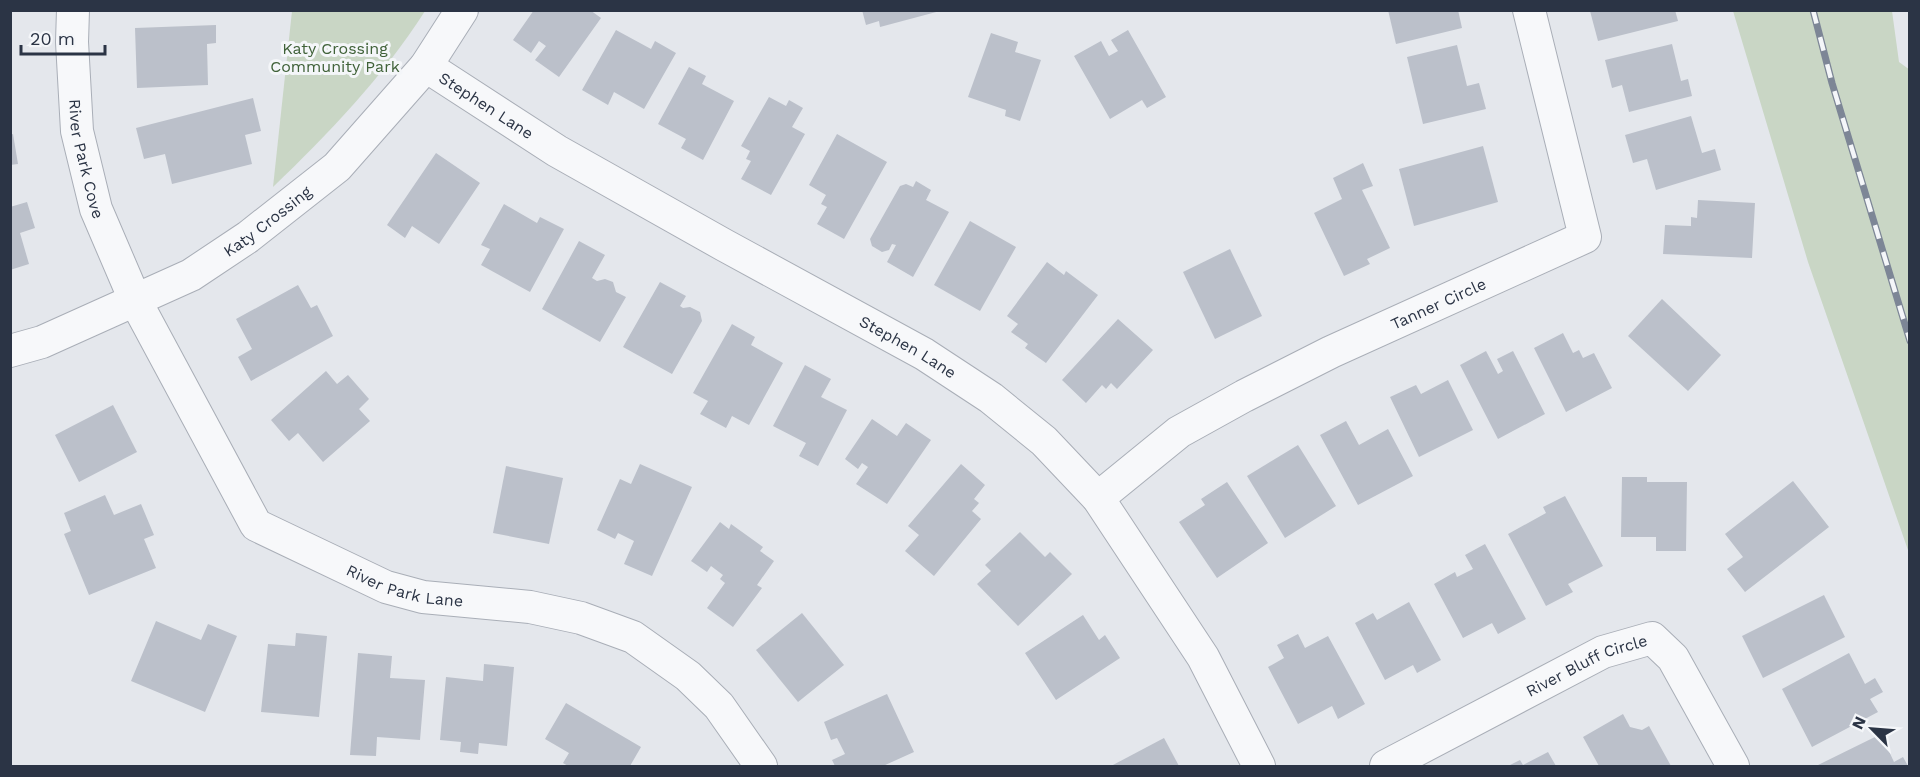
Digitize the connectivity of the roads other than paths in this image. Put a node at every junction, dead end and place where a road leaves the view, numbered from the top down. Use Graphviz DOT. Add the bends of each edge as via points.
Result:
graph roads {
  1 [pos="73,10"];
  2 [pos="462,10"];
  3 [pos="1529,10"];
  4 [pos="426,66"];
  5 [pos="135,300"];
  6 [pos="10,351"];
  7 [pos="1098,498"];
  8 [pos="761,766"];
  9 [pos="1259,766"];
  10 [pos="1386,766"];
  11 [pos="1734,766"];
  1 -- 5 [label="street, River Park Cove" via="77,131 96,209"];
  2 -- 4 [label="street, Katy Crossing"];
  3 -- 7 [label="street, Tanner Circle" via="1585,237 1331,352 1244,396 1179,432"];
  4 -- 5 [label="street, Katy Crossing" via="337,167 243,241 191,275"];
  4 -- 7 [label="street, Stephen Lane" via="558,151 924,354 991,398 1044,441"];
  5 -- 6 [label="street, Katy Crossing" via="42,342"];
  5 -- 8 [label="street, River Park Lane" via="255,525 386,587 423,597 530,607 581,618 633,637 687,676 719,706"];
  7 -- 9 [label="street, Stephen Lane" via="1203,657"];
  10 -- 11 [label="street, River Bluff Circle" via="1602,652 1652,638 1673,658"];
}
